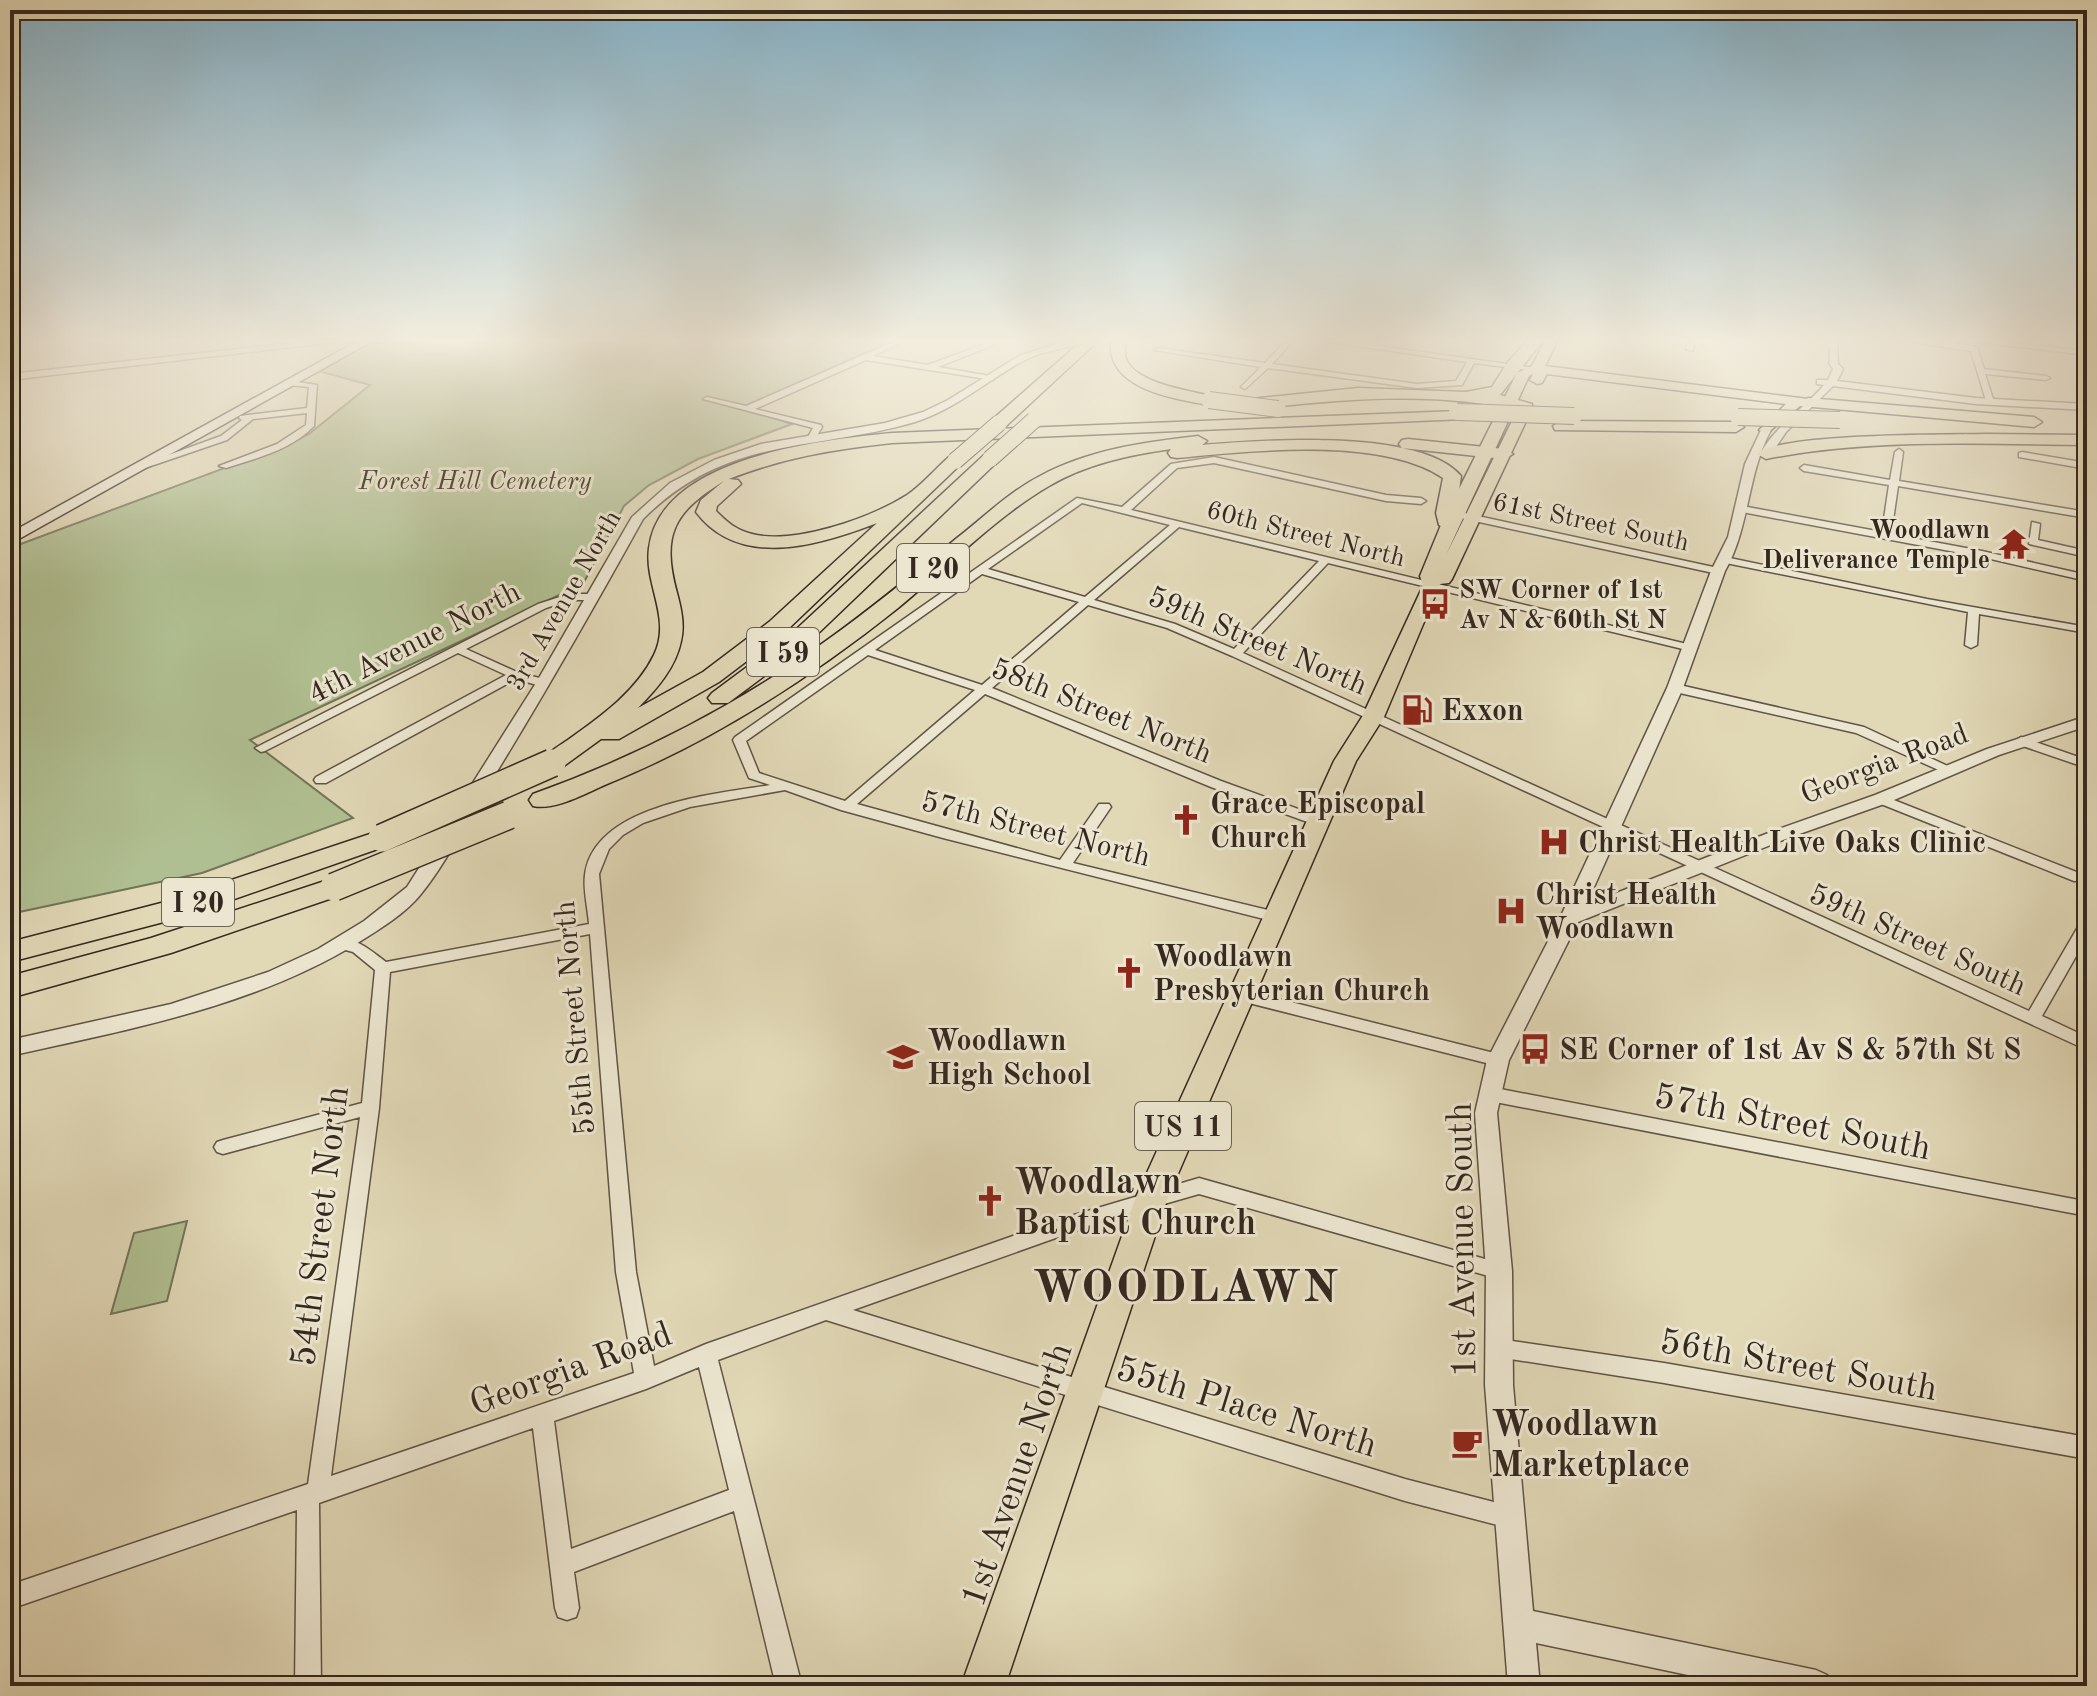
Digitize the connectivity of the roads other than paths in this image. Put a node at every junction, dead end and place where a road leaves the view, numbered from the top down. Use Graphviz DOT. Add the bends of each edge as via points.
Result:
graph roads {
  1 [pos="224,418"];
  2 [pos="224,418"];
  3 [pos="250,418"];
  4 [pos="310,418"];
  5 [pos="774,418"];
  6 [pos="910,418"];
  7 [pos="1004,418"];
  8 [pos="1171,418"];
  9 [pos="1452,418"];
  10 [pos="1511,418"];
  11 [pos="1523,418"];
  12 [pos="1632,418"];
  13 [pos="1786,418"];
  14 [pos="1972,418"];
  15 [pos="1036,421"];
  16 [pos="1737,422"];
  17 [pos="1837,424"];
  18 [pos="1437,427"];
  19 [pos="2087,429"];
  20 [pos="815,432"];
  21 [pos="1771,432"];
  22 [pos="2087,440"];
  23 [pos="1815,445"];
  24 [pos="1335,448"];
  25 [pos="1899,452"];
  26 [pos="1495,453"];
  27 [pos="1766,454"];
  28 [pos="2022,455"];
  29 [pos="142,466"];
  30 [pos="223,466"];
  31 [pos="2087,466"];
  32 [pos="1804,468"];
  33 [pos="1894,483"];
  34 [pos="918,497"];
  35 [pos="1421,501"];
  36 [pos="1742,509"];
  37 [pos="1124,511"];
  38 [pos="1000,513"];
  39 [pos="2087,515"];
  40 [pos="1459,519"];
  41 [pos="1177,524"];
  42 [pos="2035,524"];
  43 [pos="10,536"];
  44 [pos="1886,536"];
  45 [pos="2087,554"];
  46 [pos="1324,562"];
  47 [pos="1722,565"];
  48 [pos="980,570"];
  49 [pos="2087,578"];
  50 [pos="1432,586"];
  51 [pos="593,597"];
  52 [pos="1088,602"];
  53 [pos="1974,609"];
  54 [pos="2087,630"];
  55 [pos="1971,645"];
  56 [pos="1691,648"];
  57 [pos="458,649"];
  58 [pos="865,650"];
  59 [pos="1236,654"];
  60 [pos="515,675"];
  61 [pos="544,683"];
  62 [pos="1675,688"];
  63 [pos="986,690"];
  64 [pos="1373,717"];
  65 [pos="2085,723"];
  66 [pos="2021,741"];
  67 [pos="261,748"];
  68 [pos="552,763"];
  69 [pos="2087,764"];
  70 [pos="1948,769"];
  71 [pos="321,780"];
  72 [pos="1509,780"];
  73 [pos="785,786"];
  74 [pos="1881,799"];
  75 [pos="542,800"];
  76 [pos="846,807"];
  77 [pos="1104,807"];
  78 [pos="1318,821"];
  79 [pos="1612,828"];
  80 [pos="1064,865"];
  81 [pos="1699,868"];
  82 [pos="2084,880"];
  83 [pos="1276,917"];
  84 [pos="1570,918"];
  85 [pos="2087,924"];
  86 [pos="596,928"];
  87 [pos="343,944"];
  88 [pos="160,946"];
  89 [pos="10,952"];
  90 [pos="383,968"];
  91 [pos="10,987"];
  92 [pos="1239,995"];
  93 [pos="10,1003"];
  94 [pos="2032,1019"];
  95 [pos="2087,1044"];
  96 [pos="10,1048"];
  97 [pos="1498,1060"];
  98 [pos="1490,1094"];
  99 [pos="370,1108"];
  100 [pos="223,1147"];
  101 [pos="1152,1197"];
  102 [pos="2084,1209"];
  103 [pos="1499,1271"];
  104 [pos="827,1311"];
  105 [pos="1498,1348"];
  106 [pos="706,1353"];
  107 [pos="646,1379"];
  108 [pos="1084,1390"];
  109 [pos="542,1415"];
  110 [pos="2087,1448"];
  111 [pos="313,1493"];
  112 [pos="740,1497"];
  113 [pos="1509,1517"];
  114 [pos="561,1565"];
  115 [pos="10,1597"];
  116 [pos="567,1608"];
  117 [pos="1518,1623"];
  118 [pos="308,1686"];
  119 [pos="789,1686"];
  120 [pos="983,1686"];
  121 [pos="1524,1686"];
  122 [pos="1816,1686"];
  1 -- 29 [label="main road"];
  2 -- 43 [label="main road"];
  3 -- 29 [label="street" via="224,438"];
  4 -- 30 [label="street" via="301,435"];
  5 -- 20 [label="street"];
  6 -- 20 [label="street, 3rd Avenue North" via="846,432"];
  7 -- 34 [label="highway, I 59, bridge"];
  8 -- 15 [label="highway, I 20"];
  9 -- 18 [label="highway, I 20"];
  10 -- 26 [label="main road, 1st Avenue North / US 11"];
  11 -- 16 [label="highway, I 20" via="1592,425"];
  12 -- 16 [label="highway, I 20, bridge"];
  13 -- 21 [label="main road, 1st Avenue South"];
  14 -- 19 [label="highway"];
  15 -- 68 [label="highway, I 20" via="833,443 768,458 700,488 662,524 658,549 674,622 666,653 644,689"];
  15 -- 75 [label="highway, I 59, bridge" via="765,666 653,739"];
  16 -- 17 [label="highway, I 20"];
  17 -- 19 [label="highway, I 20"];
  17 -- 22 [label="highway, I 20"];
  18 -- 34 [label="highway" via="856,450 751,474 716,495 706,512 731,535 801,540 852,528"];
  18 -- 38 [label="highway, I 20" via="1227,438 1126,452 1049,479"];
  20 -- 51 [label="street, 3rd Avenue North" via="738,455 675,483 638,517"];
  21 -- 23 [label="highway"];
  21 -- 27 [label="street, 1st Avenue South"];
  21 -- 36 [label="street, 1st Avenue South" via="1748,473"];
  22 -- 23 [label="highway"];
  23 -- 27 [label="highway"];
  24 -- 26 [label="highway" via="1416,444"];
  24 -- 38 [label="highway" via="1155,456 1049,486"];
  24 -- 40 [label="highway" via="1398,451 1445,468 1452,476 1446,513"];
  25 -- 33 [label="street"];
  26 -- 40 [label="main road, 1st Avenue North / US 11"];
  27 -- 36 [label="street, 1st Avenue South" via="1750,504"];
  28 -- 31 [label="street"];
  29 -- 43 [label="main road"];
  32 -- 33 [label="street"];
  33 -- 39 [label="street"];
  33 -- 44 [label="street"];
  34 -- 68 [label="highway, I 59" via="777,627 711,677"];
  35 -- 37 [label="street" via="1214,460 1174,466"];
  36 -- 44 [label="street"];
  36 -- 47 [label="street, 1st Avenue South"];
  37 -- 41 [label="street, 60th Street North"];
  37 -- 48 [label="street, 60th Street North" via="1080,500"];
  38 -- 75 [label="highway, I 20" via="790,677 668,746"];
  40 -- 47 [label="street, 61st Street South"];
  40 -- 50 [label="main road, 1st Avenue North / US 11" via="1429,576"];
  40 -- 50 [label="main road, 1st Avenue North / US 11" via="1442,581"];
  41 -- 46 [label="street, 60th Street North"];
  41 -- 52 [label="street"];
  42 -- 45 [label="street" via="2033,542"];
  44 -- 49 [label="street"];
  46 -- 50 [label="street, 60th Street North"];
  46 -- 59 [label="street"];
  47 -- 53 [label="street, 61st Street South"];
  47 -- 56 [label="street, 1st Avenue South"];
  48 -- 52 [label="street, 59th Street North"];
  48 -- 58 [label="street"];
  50 -- 56 [label="street, 60th Street North"];
  50 -- 64 [label="main road, 1st Avenue North / US 11"];
  51 -- 57 [label="street, 4th Avenue North" via="557,600"];
  51 -- 61 [label="street, 3rd Avenue North"];
  52 -- 59 [label="street, 59th Street North" via="1171,626"];
  52 -- 63 [label="street"];
  53 -- 54 [label="street, 61st Street South"];
  53 -- 55 [label="street"];
  56 -- 62 [label="street, 1st Avenue South"];
  57 -- 60 [label="street"];
  57 -- 67 [label="street, 4th Avenue North"];
  58 -- 63 [label="street, 58th Street North"];
  58 -- 73 [label="street, 57th Street North" via="739,740 754,775"];
  59 -- 64 [label="street, 59th Street North"];
  60 -- 61 [label="street"];
  60 -- 71 [label="street"];
  61 -- 87 [label="street, 3rd Avenue North" via="414,891"];
  62 -- 70 [label="street" via="1860,730"];
  62 -- 79 [label="street, 1st Avenue South"];
  63 -- 76 [label="street"];
  63 -- 78 [label="street, 58th Street North"];
  64 -- 72 [label="street, 59th Street North"];
  64 -- 78 [label="main road, 1st Avenue North / US 11" via="1345,761"];
  65 -- 66 [label="street, Georgia Road"];
  66 -- 69 [label="street"];
  66 -- 70 [label="street, Georgia Road"];
  68 -- 89 [label="highway, I 20, bridge" via="382,838 173,910"];
  70 -- 74 [label="street, Georgia Road"];
  72 -- 79 [label="street, 59th Street South"];
  73 -- 76 [label="street, 57th Street North"];
  73 -- 86 [label="street, 55th Street North" via="644,817 612,837 592,874"];
  74 -- 81 [label="street, Georgia Road"];
  74 -- 82 [label="street"];
  75 -- 88 [label="highway, I 20, bridge" via="334,887"];
  76 -- 80 [label="street, 57th Street North"];
  77 -- 80 [label="street"];
  78 -- 83 [label="main road, 1st Avenue North / US 11"];
  79 -- 81 [label="street, 59th Street South"];
  79 -- 84 [label="street, 1st Avenue South"];
  80 -- 83 [label="street, 57th Street North"];
  81 -- 84 [label="street, Georgia Road"];
  81 -- 94 [label="street, 59th Street South"];
  83 -- 92 [label="main road, 1st Avenue North / US 11"];
  84 -- 97 [label="street, 1st Avenue South"];
  85 -- 94 [label="street"];
  86 -- 90 [label="street"];
  86 -- 107 [label="street, 55th Street North" via="626,1272"];
  87 -- 90 [label="street" via="358,948"];
  87 -- 96 [label="street, 3rd Avenue North" via="261,985"];
  88 -- 91 [label="highway, I 20"];
  88 -- 93 [label="highway"];
  90 -- 99 [label="street, 54th Street North"];
  92 -- 97 [label="street"];
  92 -- 101 [label="main road, 1st Avenue North / US 11"];
  94 -- 95 [label="street, 59th Street South"];
  97 -- 98 [label="street, 1st Avenue South"];
  98 -- 102 [label="street, 57th Street South"];
  98 -- 103 [label="street, 1st Avenue South" via="1486,1113"];
  99 -- 100 [label="street"];
  99 -- 111 [label="street, 54th Street North"];
  101 -- 103 [label="street" via="1199,1186"];
  101 -- 104 [label="street, Georgia Road"];
  101 -- 108 [label="main road, 1st Avenue North / US 11"];
  103 -- 105 [label="street, 1st Avenue South"];
  104 -- 106 [label="street, Georgia Road"];
  104 -- 108 [label="street, 55th Place North"];
  105 -- 110 [label="street, 56th Street South"];
  105 -- 113 [label="street, 1st Avenue South"];
  106 -- 107 [label="street, Georgia Road"];
  106 -- 112 [label="street"];
  107 -- 109 [label="street, Georgia Road"];
  108 -- 113 [label="street, 55th Place North"];
  108 -- 120 [label="main road, 1st Avenue North / US 11"];
  109 -- 111 [label="street, Georgia Road"];
  109 -- 114 [label="street"];
  111 -- 115 [label="street, Georgia Road"];
  111 -- 118 [label="street, 54th Street North"];
  112 -- 114 [label="street"];
  112 -- 119 [label="street"];
  113 -- 117 [label="street, 1st Avenue South"];
  114 -- 116 [label="street"];
  117 -- 121 [label="street, 1st Avenue South"];
  117 -- 122 [label="street"];
}
